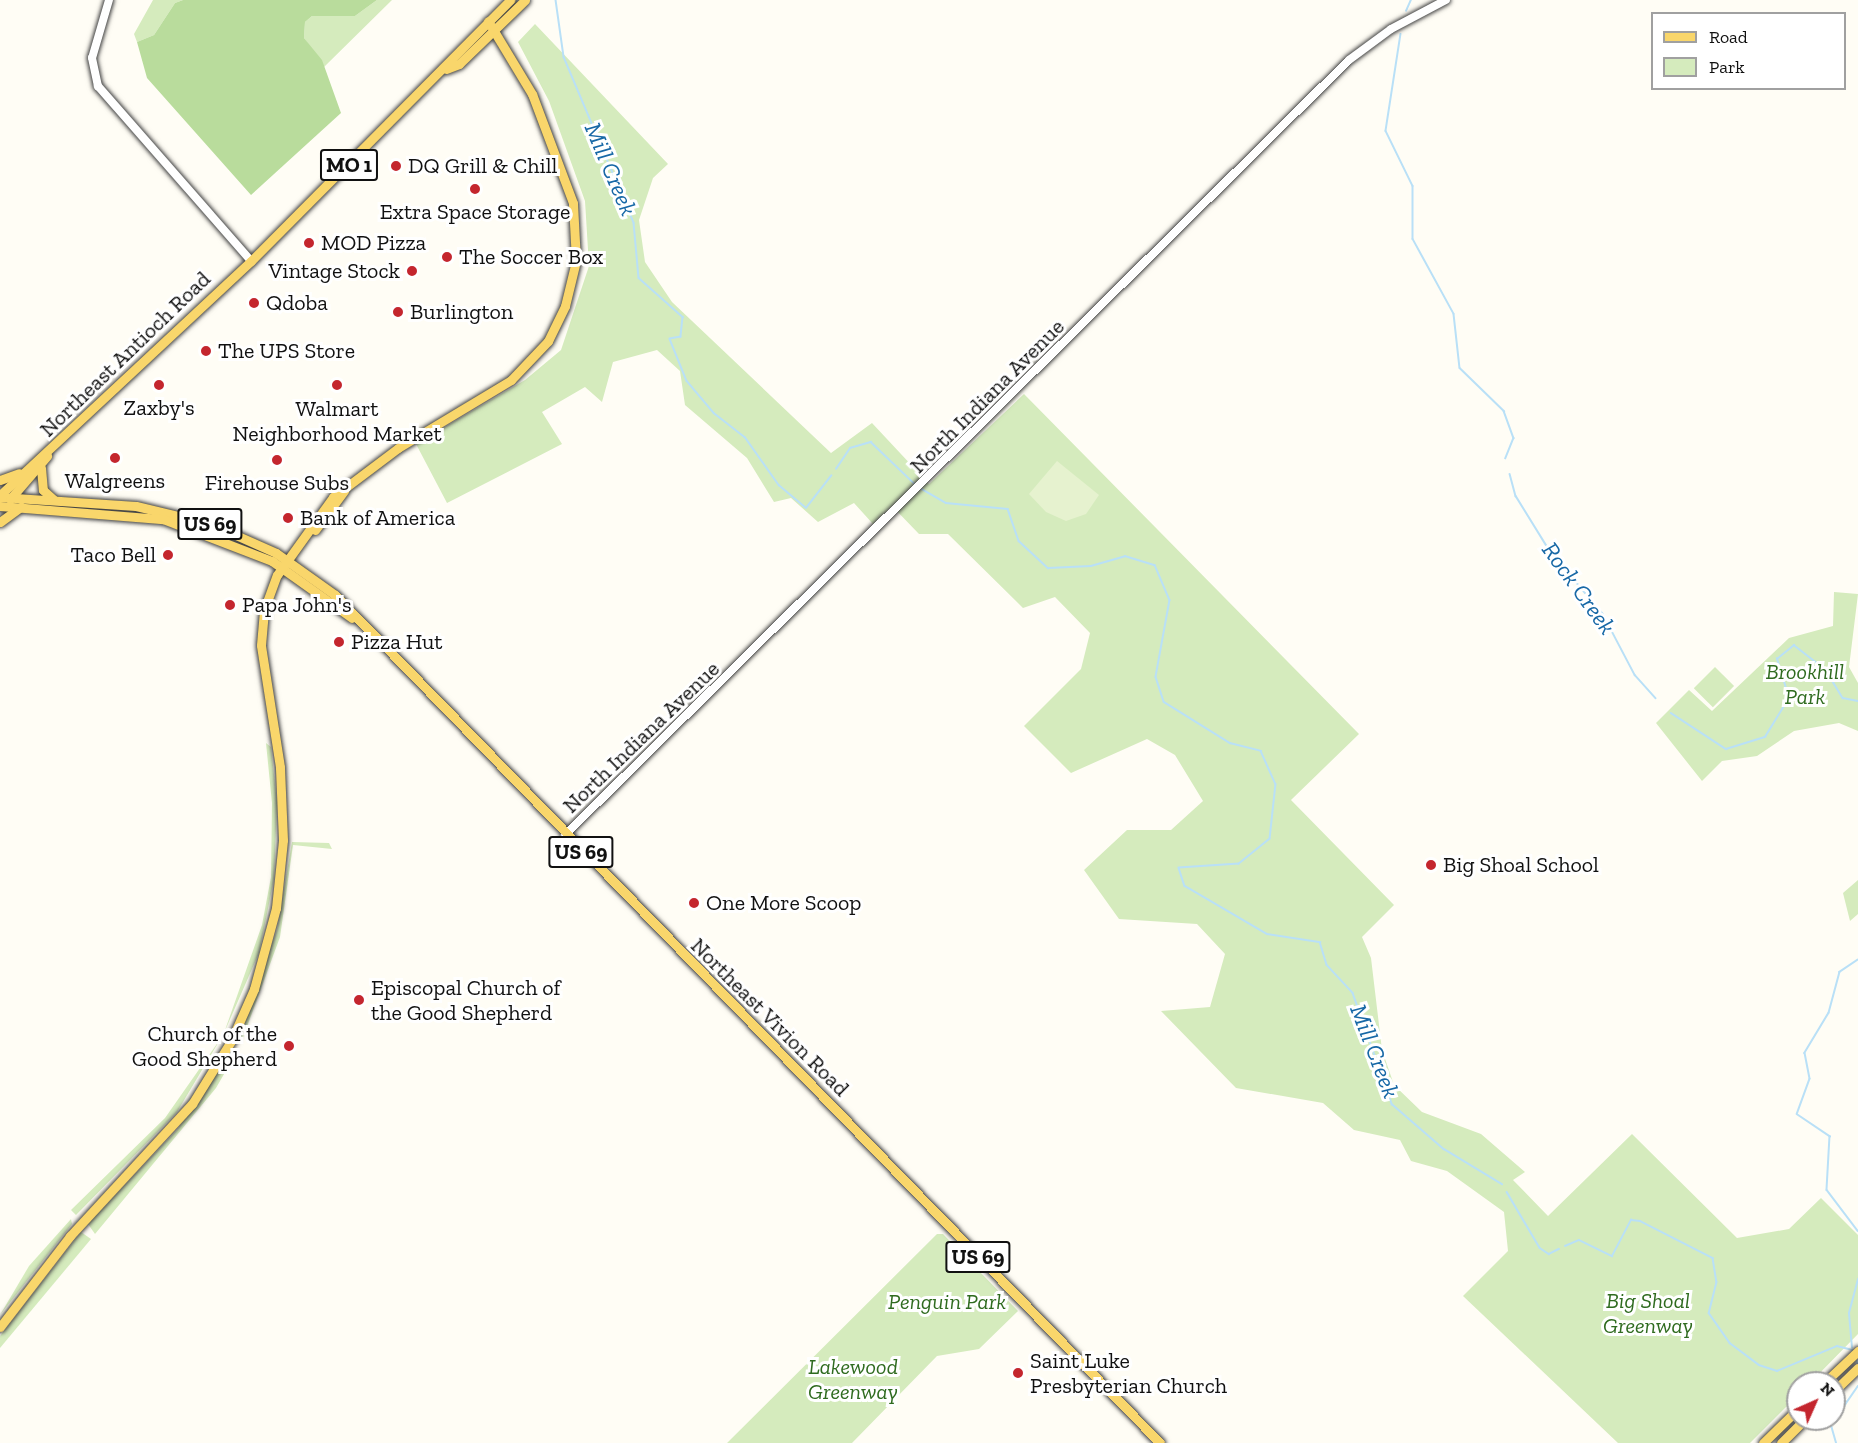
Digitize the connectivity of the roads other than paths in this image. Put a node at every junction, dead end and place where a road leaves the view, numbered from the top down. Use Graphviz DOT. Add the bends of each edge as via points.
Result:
graph roads {
  1 [pos="109,0"];
  2 [pos="510,0"];
  3 [pos="525,0"];
  4 [pos="1446,0"];
  5 [pos="488,21"];
  6 [pos="495,30"];
  7 [pos="446,69"];
  8 [pos="251,261"];
  9 [pos="47,456"];
  10 [pos="42,468"];
  11 [pos="24,471"];
  12 [pos="0,480"];
  13 [pos="11,498"];
  14 [pos="54,500"];
  15 [pos="0,502"];
  16 [pos="21,507"];
  17 [pos="0,522"];
  18 [pos="287,565"];
  19 [pos="565,835"];
  20 [pos="0,1327"];
  21 [pos="1858,1350"];
  22 [pos="1858,1368"];
  23 [pos="1836,1371"];
  24 [pos="1846,1380"];
  25 [pos="1786,1421"];
  26 [pos="1793,1431"];
  27 [pos="1160,1443"];
  28 [pos="1764,1443"];
  29 [pos="1781,1443"];
  1 -- 8 [label="street" via="92,58 98,86"];
  2 -- 5 [label="main road, MO 1"];
  3 -- 6 [label="main road, MO 1"];
  4 -- 19 [label="street, North Indiana Avenue" via="1391,29 1349,60"];
  5 -- 6 [label="main road"];
  5 -- 7 [label="main road, MO 1"];
  6 -- 7 [label="main road, MO 1" via="459,64"];
  6 -- 18 [label="main road" via="542,116 573,203 576,261 566,306 548,341 511,380 398,448 344,490"];
  7 -- 8 [label="main road, MO 1"];
  8 -- 9 [label="main road, Northeast Antioch Road / MO 1"];
  9 -- 10 [label="main road, MO 1"];
  9 -- 11 [label="main road, Northeast Antioch Road / MO 1"];
  10 -- 13 [label="main road, Northeast Antioch Road / MO 1"];
  10 -- 14 [label="main road" via="43,490"];
  11 -- 12 [label="main road"];
  11 -- 15 [label="main road, MO 1"];
  13 -- 14 [label="main road, Northeast Vivion Road / US 69"];
  13 -- 15 [label="main road, Northeast Antioch Road / MO 1"];
  14 -- 18 [label="main road, Northeast Vivion Road / US 69" via="136,506 185,516"];
  15 -- 16 [label="main road, Northeast Vivion Road / US 69"];
  16 -- 17 [label="main road"];
  16 -- 18 [label="main road, Northeast Vivion Road / US 69" via="163,519"];
  18 -- 19 [label="main road, Northeast Vivion Road / US 69" via="335,595 352,618"];
  18 -- 20 [label="main road" via="264,610 261,645 283,840 272,927 249,1002 217,1067 187,1110 70,1236"];
  19 -- 27 [label="main road, Northeast Vivion Road / US 69"];
  21 -- 23 [label="main road"];
  22 -- 24 [label="main road"];
  25 -- 28 [label="main road"];
  26 -- 29 [label="main road"];
}
